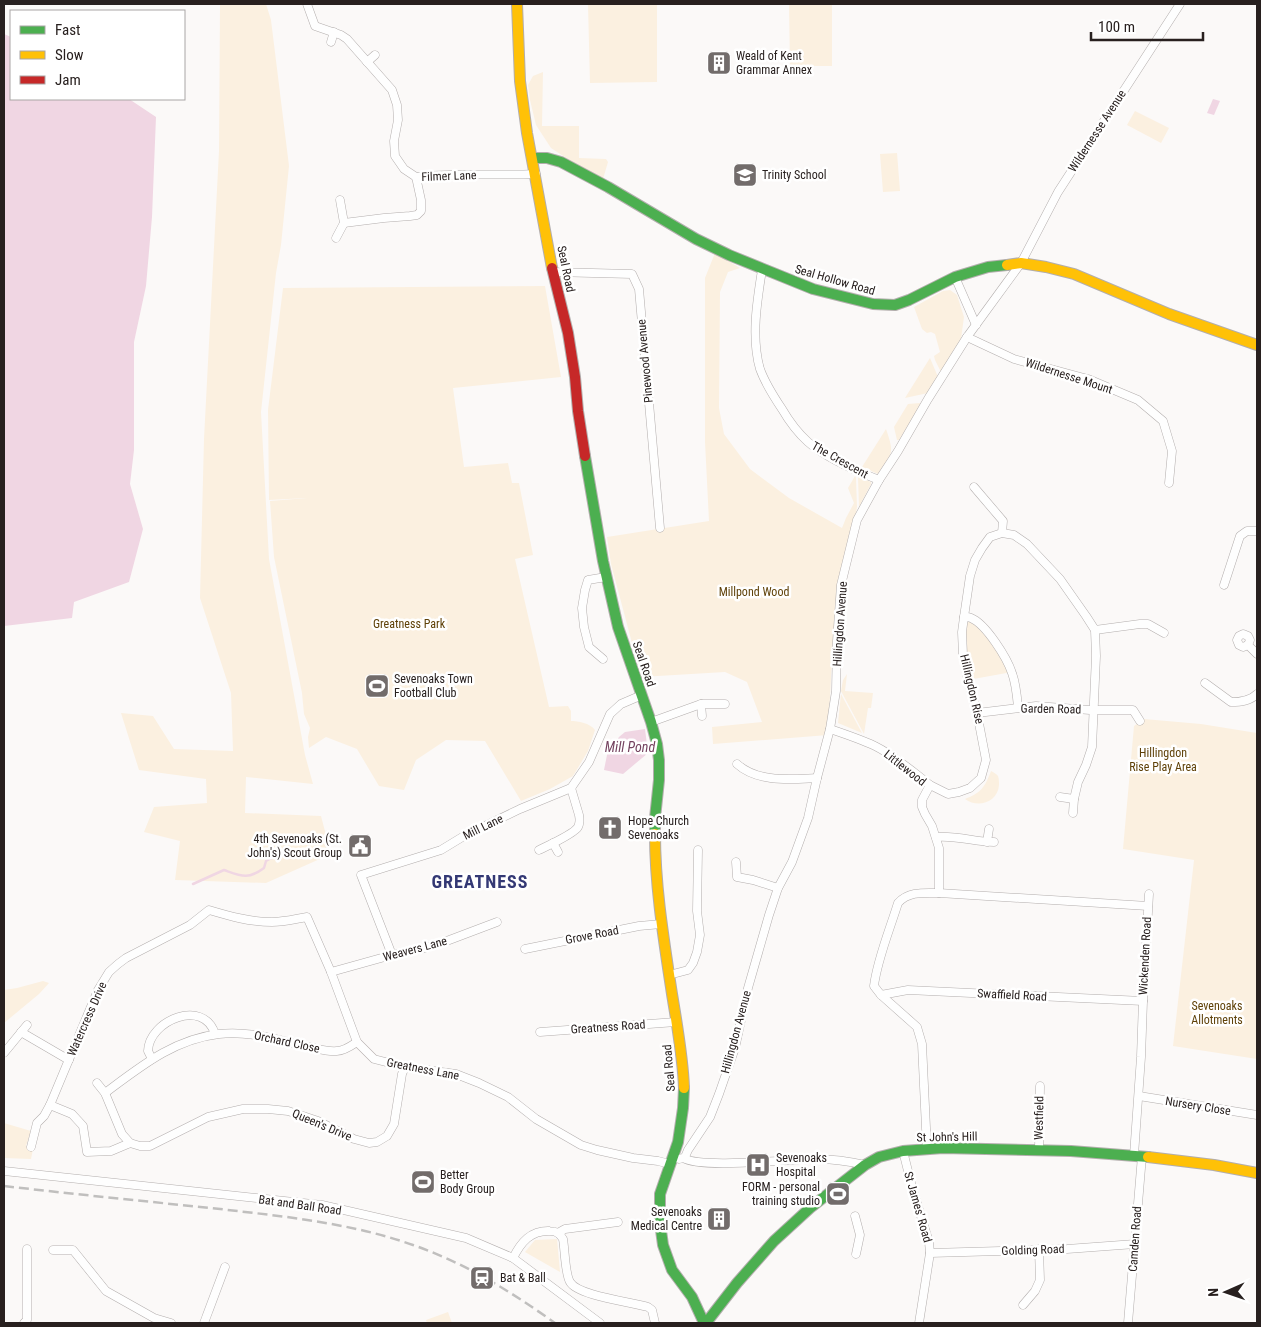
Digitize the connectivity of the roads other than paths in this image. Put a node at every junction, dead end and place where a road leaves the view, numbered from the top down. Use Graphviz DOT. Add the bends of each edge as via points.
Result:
graph roads {
  1 [pos="307,4"];
  2 [pos="516,4"];
  3 [pos="1180,4"];
  4 [pos="334,32"];
  5 [pos="331,42"];
  6 [pos="375,55"];
  7 [pos="366,62"];
  8 [pos="533,158"];
  9 [pos="536,174"];
  10 [pos="416,177"];
  11 [pos="340,200"];
  12 [pos="344,223"];
  13 [pos="336,238"];
  14 [pos="1021,263"];
  15 [pos="762,270"];
  16 [pos="553,272"];
  17 [pos="955,277"];
  18 [pos="976,325"];
  19 [pos="967,337"];
  20 [pos="1257,345"];
  21 [pos="878,480"];
  22 [pos="1169,484"];
  23 [pos="974,487"];
  24 [pos="660,528"];
  25 [pos="1257,531"];
  26 [pos="1002,533"];
  27 [pos="1218,571"];
  28 [pos="1228,574"];
  29 [pos="606,577"];
  30 [pos="1224,585"];
  31 [pos="964,617"];
  32 [pos="1095,630"];
  33 [pos="1164,633"];
  34 [pos="1248,645"];
  35 [pos="1257,654"];
  36 [pos="603,659"];
  37 [pos="1206,683"];
  38 [pos="1257,694"];
  39 [pos="642,695"];
  40 [pos="701,704"];
  41 [pos="725,704"];
  42 [pos="1018,707"];
  43 [pos="1094,710"];
  44 [pos="977,713"];
  45 [pos="702,716"];
  46 [pos="651,722"];
  47 [pos="1140,722"];
  48 [pos="830,729"];
  49 [pos="738,764"];
  50 [pos="817,778"];
  51 [pos="930,785"];
  52 [pos="571,788"];
  53 [pos="1060,797"];
  54 [pos="1074,798"];
  55 [pos="1073,813"];
  56 [pos="989,830"];
  57 [pos="936,837"];
  58 [pos="554,842"];
  59 [pos="540,850"];
  60 [pos="558,852"];
  61 [pos="696,852"];
  62 [pos="736,862"];
  63 [pos="778,888"];
  64 [pos="939,893"];
  65 [pos="1149,894"];
  66 [pos="1148,906"];
  67 [pos="307,917"];
  68 [pos="497,922"];
  69 [pos="661,924"];
  70 [pos="525,949"];
  71 [pos="392,955"];
  72 [pos="331,972"];
  73 [pos="669,975"];
  74 [pos="881,995"];
  75 [pos="1143,1000"];
  76 [pos="676,1022"];
  77 [pos="27,1025"];
  78 [pos="21,1032"];
  79 [pos="540,1032"];
  80 [pos="215,1034"];
  81 [pos="357,1042"];
  82 [pos="4,1053"];
  83 [pos="152,1059"];
  84 [pos="68,1060"];
  85 [pos="405,1067"];
  86 [pos="97,1084"];
  87 [pos="1040,1085"];
  88 [pos="105,1093"];
  89 [pos="1138,1096"];
  90 [pos="50,1106"];
  91 [pos="1257,1115"];
  92 [pos="130,1143"];
  93 [pos="31,1147"];
  94 [pos="927,1149"];
  95 [pos="1038,1150"];
  96 [pos="903,1151"];
  97 [pos="1138,1155"];
  98 [pos="684,1158"];
  99 [pos="671,1160"];
  100 [pos="865,1164"];
  101 [pos="4,1171"];
  102 [pos="1257,1173"];
  103 [pos="854,1216"];
  104 [pos="618,1222"];
  105 [pos="558,1233"];
  106 [pos="1135,1244"];
  107 [pos="27,1249"];
  108 [pos="1039,1249"];
  109 [pos="53,1250"];
  110 [pos="930,1252"];
  111 [pos="856,1254"];
  112 [pos="513,1258"];
  113 [pos="225,1267"];
  114 [pos="1022,1305"];
  115 [pos="27,1322"];
  116 [pos="171,1323"];
  117 [pos="204,1323"];
  118 [pos="600,1323"];
  119 [pos="655,1323"];
  120 [pos="705,1323"];
  121 [pos="919,1323"];
  122 [pos="1128,1323"];
  1 -- 4 [label="street" via="315,26"];
  2 -- 8 [label="main road, Seal Road" via="520,82"];
  3 -- 14 [label="street, Wildernesse Avenue" via="1058,192"];
  4 -- 5 [label="street"];
  4 -- 7 [label="street" via="348,39"];
  6 -- 7 [label="street"];
  7 -- 10 [label="street" via="392,90 398,104 395,156 404,169"];
  8 -- 9 [label="main road, Seal Road"];
  8 -- 15 [label="main road, Seal Hollow Road" via="561,162 696,239"];
  9 -- 10 [label="street, Filmer Lane"];
  9 -- 16 [label="main road, Seal Road"];
  10 -- 12 [label="street, Filmer Lane" via="421,205 418,214"];
  11 -- 12 [label="street"];
  12 -- 13 [label="street"];
  14 -- 17 [label="main road, Seal Hollow Road" via="988,267"];
  14 -- 18 [label="street, Wildernesse Avenue"];
  14 -- 20 [label="main road, Seal Hollow Road" via="1074,274 1169,314"];
  15 -- 17 [label="main road, Seal Hollow Road" via="813,289 881,305 901,303"];
  15 -- 21 [label="street, The Crescent" via="756,344 760,368 774,397 788,420 808,442 828,456"];
  16 -- 24 [label="street, Pinewood Avenue" via="632,274 639,289"];
  16 -- 29 [label="main road, Seal Road" via="571,351"];
  17 -- 18 [label="street"];
  18 -- 19 [label="street, Hillingdon Avenue"];
  19 -- 21 [label="street, Hillingdon Avenue"];
  19 -- 22 [label="street, Wildernesse Mount" via="1014,358 1088,380 1138,400 1163,421 1172,452"];
  21 -- 48 [label="street, Hillingdon Avenue" via="857,520 842,576 836,691"];
  23 -- 26 [label="street" via="1003,521"];
  25 -- 28 [label="street" via="1247,531 1240,536"];
  26 -- 31 [label="street, Hillingdon Rise" via="990,537 976,560 970,576"];
  26 -- 32 [label="street" via="1014,535 1027,544 1053,572"];
  27 -- 28 [label="street"];
  28 -- 30 [label="street"];
  29 -- 36 [label="street" via="588,580 582,608 589,647"];
  29 -- 39 [label="main road, Seal Road" via="618,627"];
  31 -- 42 [label="street" via="976,621 1001,649 1012,672"];
  31 -- 44 [label="street, Hillingdon Rise" via="963,655"];
  32 -- 33 [label="street" via="1155,623"];
  32 -- 43 [label="street"];
  34 -- 35 [label="street"];
  37 -- 38 [label="street" via="1231,702 1253,699"];
  39 -- 46 [label="main road, Seal Road"];
  39 -- 52 [label="street" via="621,704 610,714 588,762"];
  40 -- 41 [label="street"];
  40 -- 45 [label="street"];
  40 -- 46 [label="street"];
  42 -- 43 [label="street, Garden Road"];
  42 -- 44 [label="street, Garden Road"];
  43 -- 47 [label="street" via="1134,710"];
  43 -- 54 [label="street" via="1092,747"];
  44 -- 51 [label="street, Hillingdon Rise" via="986,760 981,778 970,788 948,794"];
  46 -- 69 [label="main road, Seal Road" via="659,760 655,842"];
  48 -- 50 [label="street, Hillingdon Avenue"];
  48 -- 51 [label="street, Littlewood" via="884,751"];
  49 -- 50 [label="street" via="759,777"];
  50 -- 63 [label="street, Hillingdon Avenue" via="805,827"];
  51 -- 57 [label="street, Littlewood" via="922,807"];
  52 -- 58 [label="street" via="579,815 578,826"];
  52 -- 71 [label="street, Mill Lane" via="520,809 441,850 361,875"];
  53 -- 54 [label="street"];
  54 -- 55 [label="street"];
  56 -- 57 [label="street" via="991,842"];
  57 -- 64 [label="street, Littlewood" via="940,854"];
  58 -- 59 [label="street"];
  58 -- 60 [label="street"];
  61 -- 73 [label="street" via="700,935 697,952 688,970"];
  62 -- 63 [label="street" via="737,877"];
  63 -- 98 [label="street, Hillingdon Avenue" via="757,955 735,1048 719,1094 710,1117"];
  64 -- 66 [label="street, Wickenden Road"];
  64 -- 74 [label="street, Wickenden Road" via="909,895 898,903 875,976 874,986"];
  65 -- 66 [label="street"];
  66 -- 75 [label="street, Wickenden Road"];
  67 -- 72 [label="street, Greatness Lane"];
  67 -- 84 [label="street, Watercress Drive" via="272,922 246,920 209,910 190,925 126,958 110,972 98,990"];
  68 -- 71 [label="street, Weavers Lane" via="425,948"];
  69 -- 70 [label="street, Grove Road"];
  69 -- 73 [label="main road, Seal Road"];
  71 -- 72 [label="street, Weavers Lane"];
  72 -- 81 [label="street, Greatness Lane"];
  73 -- 76 [label="main road, Seal Road"];
  74 -- 75 [label="street, Swaffield Road" via="908,990"];
  74 -- 94 [label="street" via="917,1027 922,1044"];
  75 -- 89 [label="street, Wickenden Road"];
  76 -- 79 [label="street, Greatness Road"];
  76 -- 99 [label="main road, Seal Road" via="684,1097 678,1142"];
  77 -- 78 [label="street"];
  78 -- 82 [label="street"];
  78 -- 84 [label="street"];
  80 -- 81 [label="street, Orchard Close" via="244,1033 338,1052"];
  80 -- 83 [label="street, Orchard Close" via="178,1045"];
  80 -- 83 [label="street" via="202,1018 176,1018 163,1024 150,1039 148,1051"];
  81 -- 85 [label="street, Greatness Lane" via="374,1059"];
  83 -- 88 [label="street, Orchard Close"];
  84 -- 90 [label="street, Watercress Drive"];
  85 -- 92 [label="street, Queen's Drive" via="394,1124 387,1136 377,1142 354,1139 318,1121 268,1108 243,1109 208,1117 150,1146"];
  85 -- 99 [label="street, Greatness Lane" via="456,1074 479,1082 508,1096 536,1119 581,1145 624,1156"];
  86 -- 88 [label="street"];
  87 -- 95 [label="street, Westfield"];
  88 -- 92 [label="street" via="122,1134"];
  89 -- 91 [label="street, Nursery Close"];
  89 -- 97 [label="street, Wickenden Road"];
  90 -- 92 [label="street, Queen's Drive" via="72,1114 83,1126 87,1152 111,1151"];
  90 -- 93 [label="street, Watercress Drive" via="37,1123"];
  94 -- 95 [label="main road, St John's Hill"];
  94 -- 96 [label="main road, St John's Hill"];
  95 -- 97 [label="main road, St John's Hill"];
  96 -- 100 [label="main road, St John's Hill"];
  96 -- 110 [label="street, St James' Road" via="930,1242"];
  97 -- 102 [label="main road, St John's Hill"];
  97 -- 106 [label="street, Camden Road"];
  98 -- 99 [label="street"];
  98 -- 100 [label="street" via="712,1163 827,1160"];
  99 -- 120 [label="main road, Seal Road" via="660,1198 663,1245 672,1270 692,1297"];
  100 -- 120 [label="main road, St John's Hill" via="774,1241"];
  101 -- 112 [label="street, Bat and Ball Road" via="322,1206 466,1238"];
  103 -- 111 [label="street" via="860,1235"];
  104 -- 105 [label="street"];
  105 -- 112 [label="street" via="533,1234"];
  105 -- 119 [label="street" via="563,1240 572,1285 614,1300 647,1306 652,1310"];
  106 -- 108 [label="street, Golding Road"];
  106 -- 122 [label="street, Camden Road"];
  107 -- 115 [label="street"];
  108 -- 110 [label="street, Golding Road"];
  108 -- 114 [label="street" via="1040,1280"];
  109 -- 116 [label="street" via="73,1250 106,1291 154,1318"];
  110 -- 121 [label="street, St James' Road"];
  112 -- 118 [label="street, Bat and Ball Road"];
  113 -- 117 [label="street"];
}
